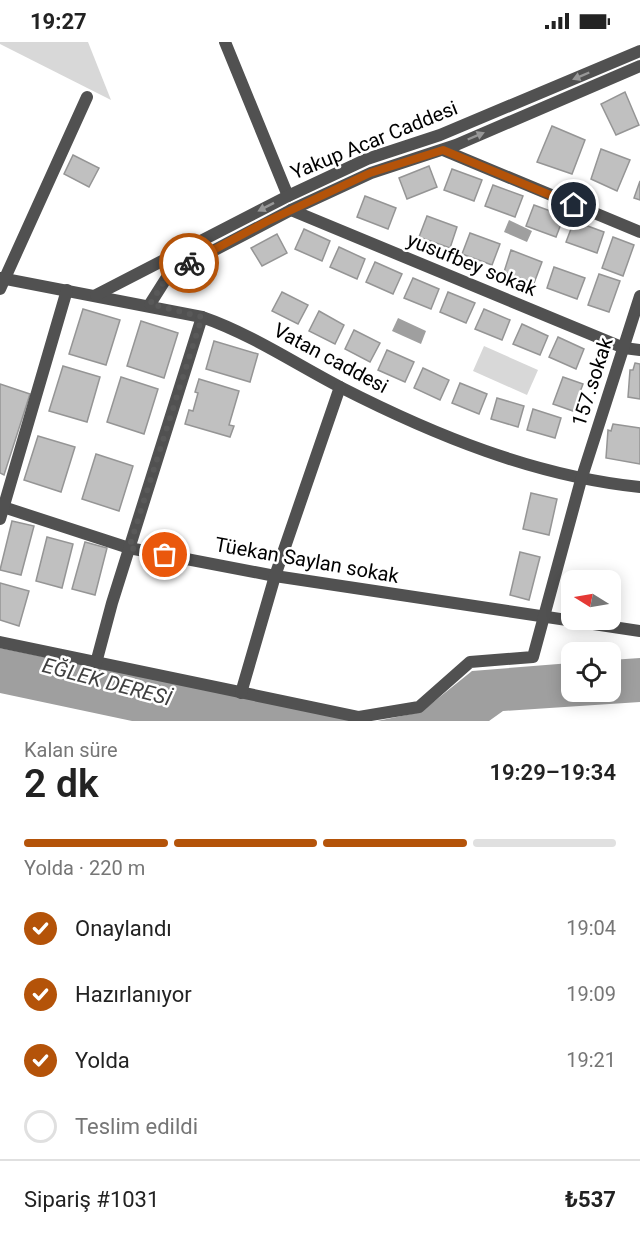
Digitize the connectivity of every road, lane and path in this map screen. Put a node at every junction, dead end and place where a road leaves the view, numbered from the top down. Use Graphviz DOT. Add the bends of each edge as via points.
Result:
graph roads {
  1 [pos="225,42"];
  2 [pos="635,49"];
  3 [pos="640,66"];
  4 [pos="87,97"];
  5 [pos="443,150"];
  6 [pos="288,195"];
  7 [pos="291,210"];
  8 [pos="640,232"];
  9 [pos="2,282"];
  10 [pos="67,290"];
  11 [pos="96,295"];
  12 [pos="640,296"];
  13 [pos="150,304"];
  14 [pos="202,317"];
  15 [pos="624,348"];
  16 [pos="640,350"];
  17 [pos="340,387"];
  18 [pos="581,480"];
  19 [pos="640,487"];
  20 [pos="1,511"];
  21 [pos="129,548"];
  22 [pos="275,576"];
  23 [pos="543,618"];
  24 [pos="640,631"];
  25 [pos="0,642"];
  26 [pos="96,663"];
  27 [pos="241,693"];
  1 -- 6 [label="street"];
  2 -- 6 [label="street, Yakup Acar Caddesi, one-way" via="440,135 367,159"];
  5 -- 3 [label="street, Yakup Acar Caddesi, one-way"];
  4 -- 9 [label="street"];
  5 -- 7 [label="street, Yakup Acar Caddesi" via="370,173"];
  5 -- 8 [label="street"];
  6 -- 11 [label="street, Yakup Acar Caddesi, one-way"];
  7 -- 13 [label="street, Yakup Acar Caddesi" via="169,274"];
  7 -- 15 [label="street, yusufbey sokak"];
  9 -- 10 [label="street, Vatan caddesi"];
  10 -- 11 [label="street, Vatan caddesi"];
  10 -- 20 [label="street"];
  11 -- 13 [label="street, Vatan caddesi"];
  12 -- 15 [label="street, 157.sokak"];
  13 -- 14 [label="street, Vatan caddesi"];
  14 -- 17 [label="street, Vatan caddesi" via="233,328"];
  14 -- 21 [label="street"];
  15 -- 16 [label="street, yusufbey sokak"];
  15 -- 18 [label="street, 157.sokak"];
  17 -- 18 [label="street, Vatan caddesi" via="448,439"];
  17 -- 22 [label="street"];
  18 -- 19 [label="street, Vatan caddesi"];
  18 -- 23 [label="street, 157.sokak"];
  20 -- 21 [label="street, Tüekan Saylan sokak"];
  21 -- 22 [label="street, Tüekan Saylan sokak"];
  21 -- 26 [label="street"];
  22 -- 23 [label="street, Tüekan Saylan sokak"];
  22 -- 27 [label="street"];
  23 -- 24 [label="street, Tüekan Saylan sokak"];
  23 -- 27 [label="street, 157.sokak" via="533,657 470,662 419,707 359,717"];
  25 -- 26 [label="street"];
  26 -- 27 [label="street"];
}
